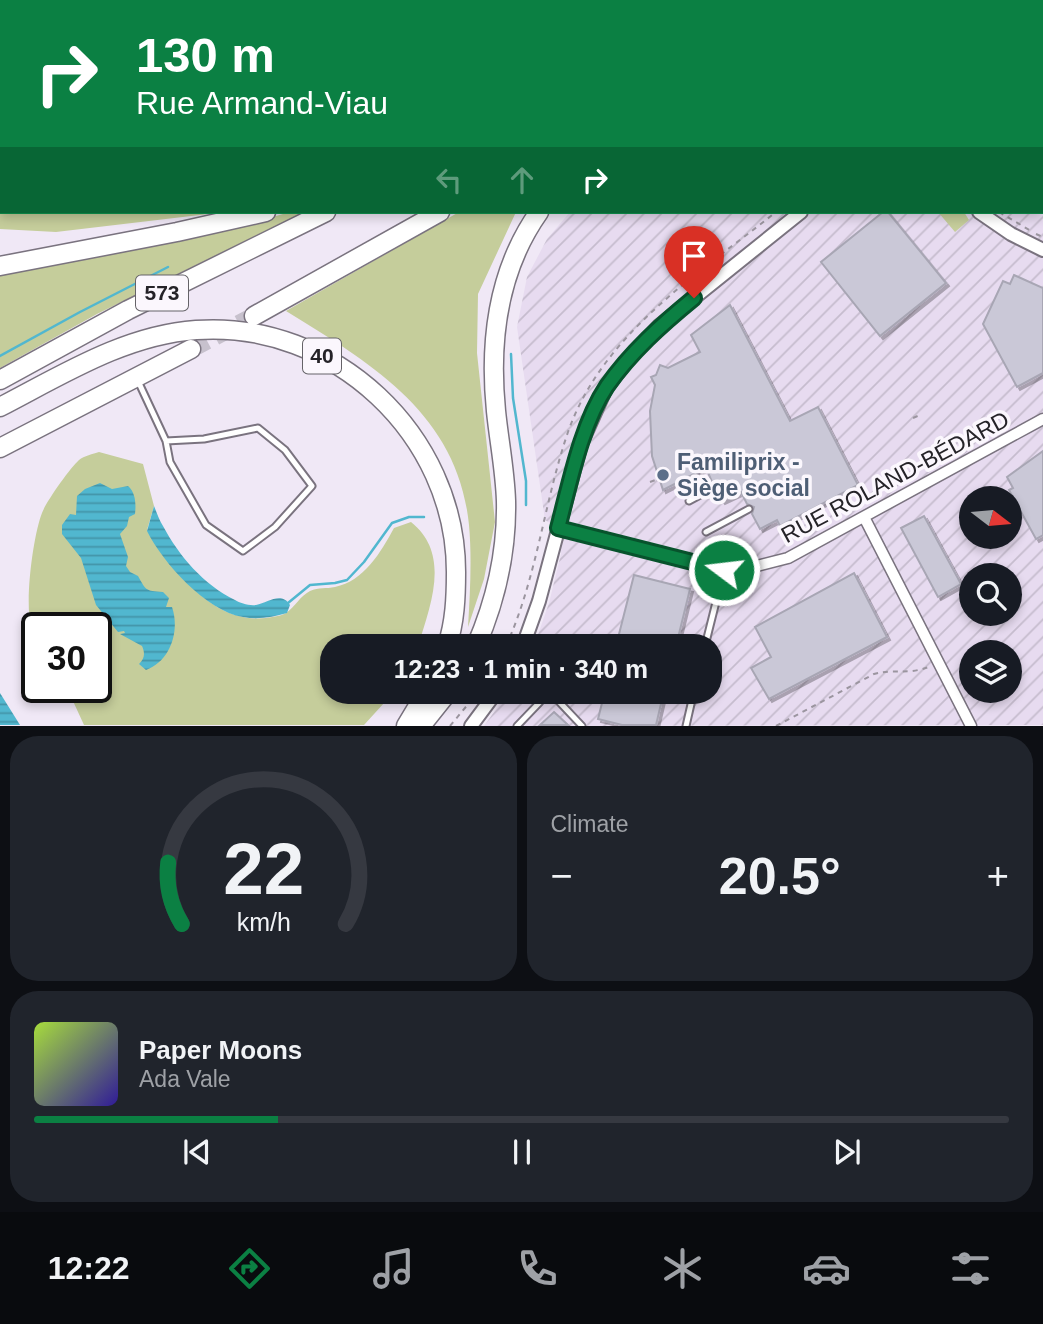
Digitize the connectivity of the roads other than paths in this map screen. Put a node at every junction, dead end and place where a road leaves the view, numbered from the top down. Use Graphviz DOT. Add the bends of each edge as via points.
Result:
graph roads {
  1 [pos="256,214"];
  2 [pos="323,214"];
  3 [pos="436,214"];
  4 [pos="538,214"];
  5 [pos="799,214"];
  6 [pos="982,214"];
  7 [pos="1043,250"];
  8 [pos="0,266"];
  9 [pos="254,316"];
  10 [pos="191,349"];
  11 [pos="137,379"];
  12 [pos="0,380"];
  13 [pos="0,407"];
  14 [pos="1043,419"];
  15 [pos="166,441"];
  16 [pos="0,448"];
  17 [pos="715,487"];
  18 [pos="689,501"];
  19 [pos="750,509"];
  20 [pos="864,517"];
  21 [pos="558,528"];
  22 [pos="706,532"];
  23 [pos="724,570"];
  24 [pos="450,634"];
  25 [pos="480,634"];
  26 [pos="527,634"];
  27 [pos="708,634"];
  28 [pos="419,704"];
  29 [pos="439,704"];
  30 [pos="489,704"];
  31 [pos="538,704"];
  32 [pos="561,704"];
  33 [pos="691,704"];
  34 [pos="477,723"];
  35 [pos="406,726"];
  36 [pos="421,726"];
  37 [pos="517,726"];
  38 [pos="582,726"];
  39 [pos="686,726"];
  40 [pos="971,726"];
  1 -- 8 [label="highway"];
  2 -- 12 [label="highway, 573" via="128,310"];
  3 -- 9 [label="highway"];
  4 -- 25 [label="highway" via="510,266 494,332 506,528 497,584"];
  5 -- 21 [label="street" via="659,326 606,388 581,443"];
  6 -- 7 [label="street"];
  10 -- 11 [label="highway"];
  11 -- 15 [label="lane"];
  11 -- 16 [label="highway"];
  13 -- 24 [label="highway, 40" via="103,355 149,338 195,330 268,336 336,363 392,408 424,451 439,484 455,541"];
  14 -- 20 [label="street, RUE ROLAND-BÉDARD"];
  15 -- 15 [label="lane" via="170,461 206,526 243,551 275,527 312,486 285,450 258,428"];
  17 -- 18 [label="lane"];
  19 -- 22 [label="lane"];
  20 -- 23 [label="street, RUE ROLAND-BÉDARD" via="788,558"];
  20 -- 40 [label="street"];
  21 -- 23 [label="street, RUE ROLAND-BÉDARD"];
  21 -- 26 [label="street"];
  23 -- 27 [label="lane"];
  28 -- 35 [label="highway"];
  29 -- 36 [label="highway"];
  30 -- 34 [label="street"];
  31 -- 37 [label="lane"];
  32 -- 38 [label="lane"];
  33 -- 39 [label="lane"];
}
